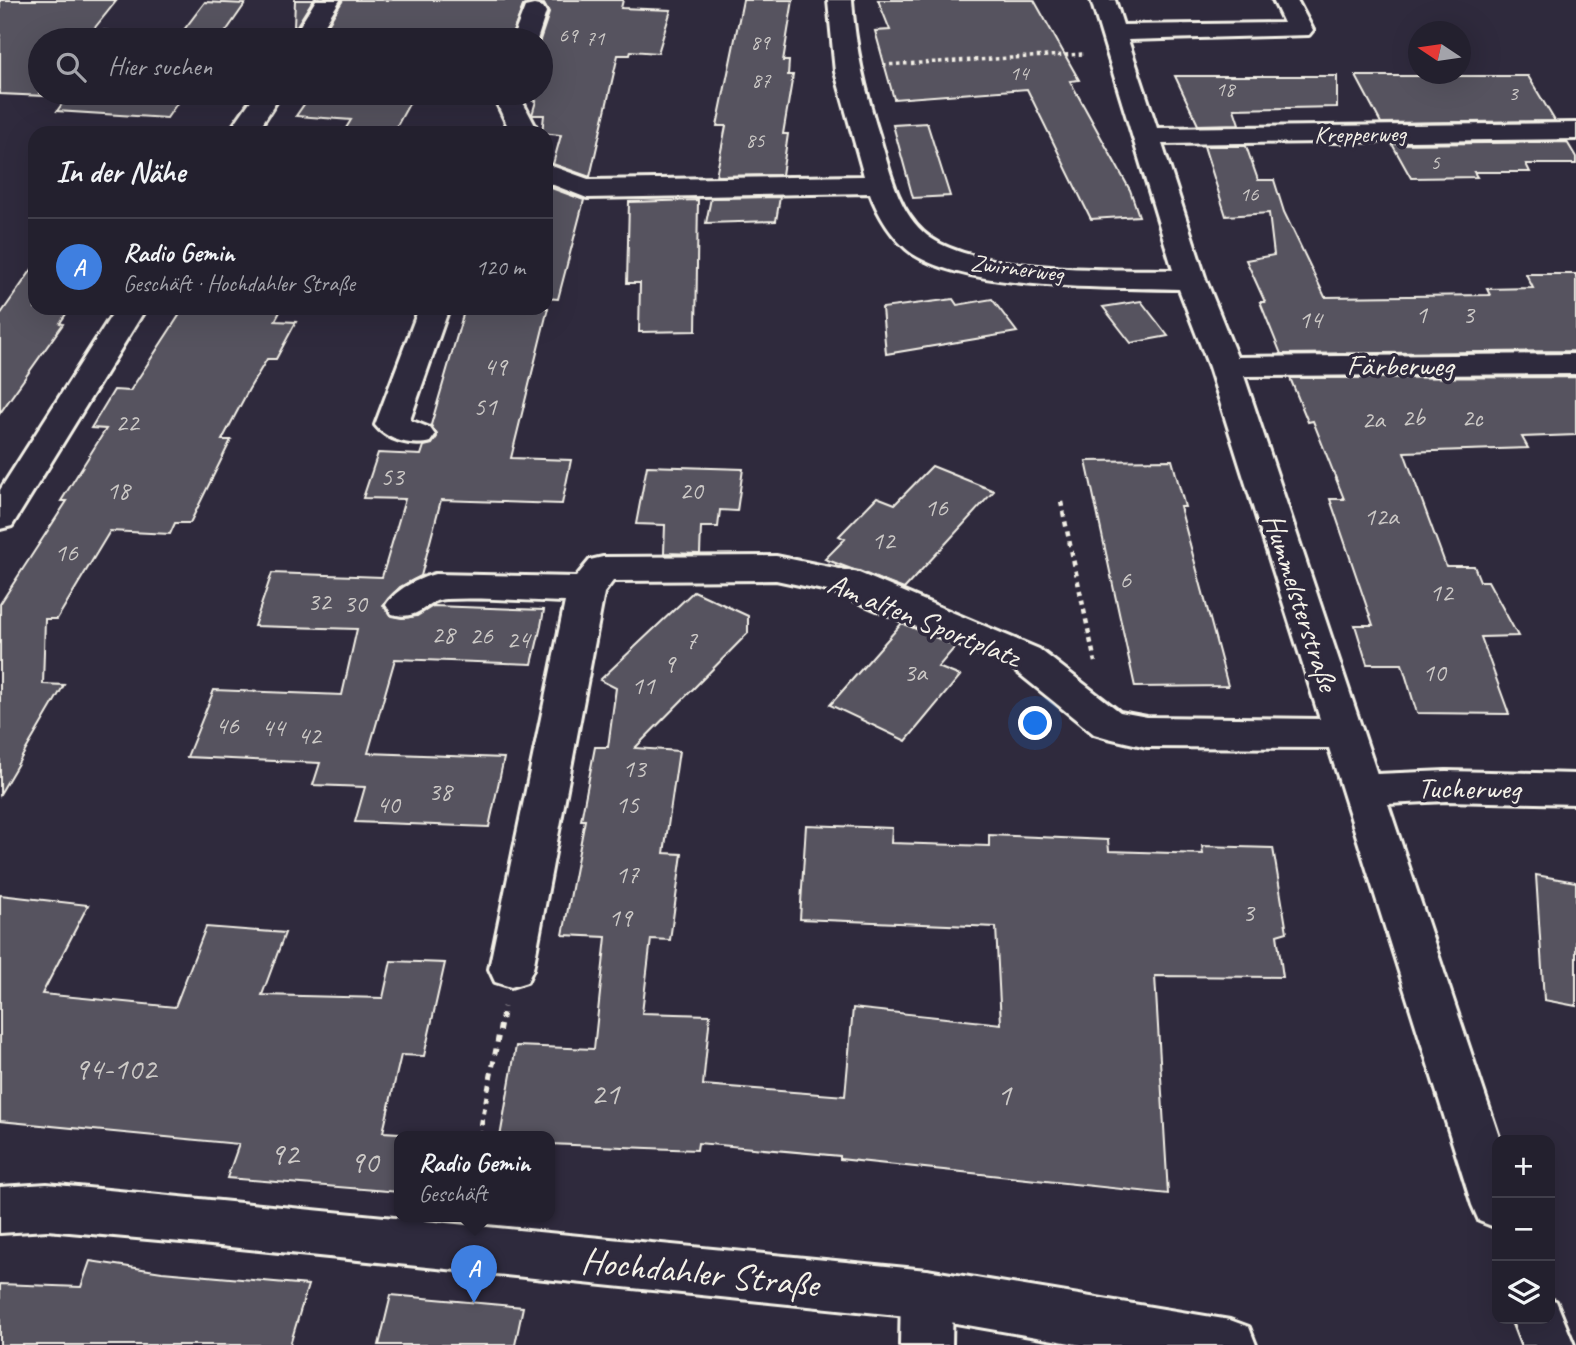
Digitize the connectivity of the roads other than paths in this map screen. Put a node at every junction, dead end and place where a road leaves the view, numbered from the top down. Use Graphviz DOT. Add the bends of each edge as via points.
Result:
graph roads {
  1 [pos="328,0"];
  2 [pos="840,0"];
  3 [pos="1103,0"];
  4 [pos="1285,0"];
  5 [pos="534,12"];
  6 [pos="310,28"];
  7 [pos="528,28"];
  8 [pos="1114,33"];
  9 [pos="261,105"];
  10 [pos="511,105"];
  11 [pos="247,126"];
  12 [pos="522,126"];
  13 [pos="1576,131"];
  14 [pos="1145,136"];
  15 [pos="553,175"];
  16 [pos="880,184"];
  17 [pos="1191,280"];
  18 [pos="127,315"];
  19 [pos="431,315"];
  20 [pos="1576,364"];
  21 [pos="1224,367"];
  22 [pos="418,435"];
  23 [pos="0,518"];
  24 [pos="586,590"];
  25 [pos="405,605"];
  26 [pos="1344,734"];
  27 [pos="1576,789"];
  28 [pos="1362,790"];
  29 [pos="511,969"];
  30 [pos="1495,1198"];
  31 [pos="0,1210"];
  32 [pos="927,1294"];
  33 [pos="1540,1324"];
  34 [pos="926,1345"];
  35 [pos="1230,1345"];
  36 [pos="1548,1345"];
  1 -- 6 [label="street"];
  2 -- 16 [label="street, Zwirnerweg" via="846,66"];
  3 -- 8 [label="street, Hummelsterstraße"];
  4 -- 8 [label="street" via="1300,30"];
  5 -- 7 [label="street"];
  8 -- 14 [label="street, Hummelsterstraße"];
  9 -- 11 [label="street"];
  10 -- 12 [label="street"];
  13 -- 14 [label="street, Krepperweg"];
  14 -- 17 [label="street, Hummelsterstraße"];
  15 -- 16 [label="street" via="587,189"];
  16 -- 17 [label="street, Zwirnerweg" via="897,220 924,248 963,263 1054,275"];
  17 -- 21 [label="street, Hummelsterstraße"];
  18 -- 23 [label="street"];
  19 -- 22 [label="street" via="392,425"];
  20 -- 21 [label="street, Färberweg"];
  21 -- 26 [label="street, Hummelsterstraße"];
  24 -- 25 [label="street" via="435,586"];
  24 -- 26 [label="street, Am alten Sportplatz" via="603,569 776,568 846,582 1026,658 1108,724 1147,732"];
  24 -- 29 [label="street"];
  26 -- 28 [label="street, Hummelsterstraße"];
  27 -- 28 [label="street, Tucherweg" via="1447,786"];
  28 -- 30 [label="street, Hummelsterstraße"];
  31 -- 32 [label="street, Hochdahler Straße" via="47,1207"];
  32 -- 34 [label="street"];
  32 -- 35 [label="street, Hochdahler Straße"];
  33 -- 36 [label="street"];
}
